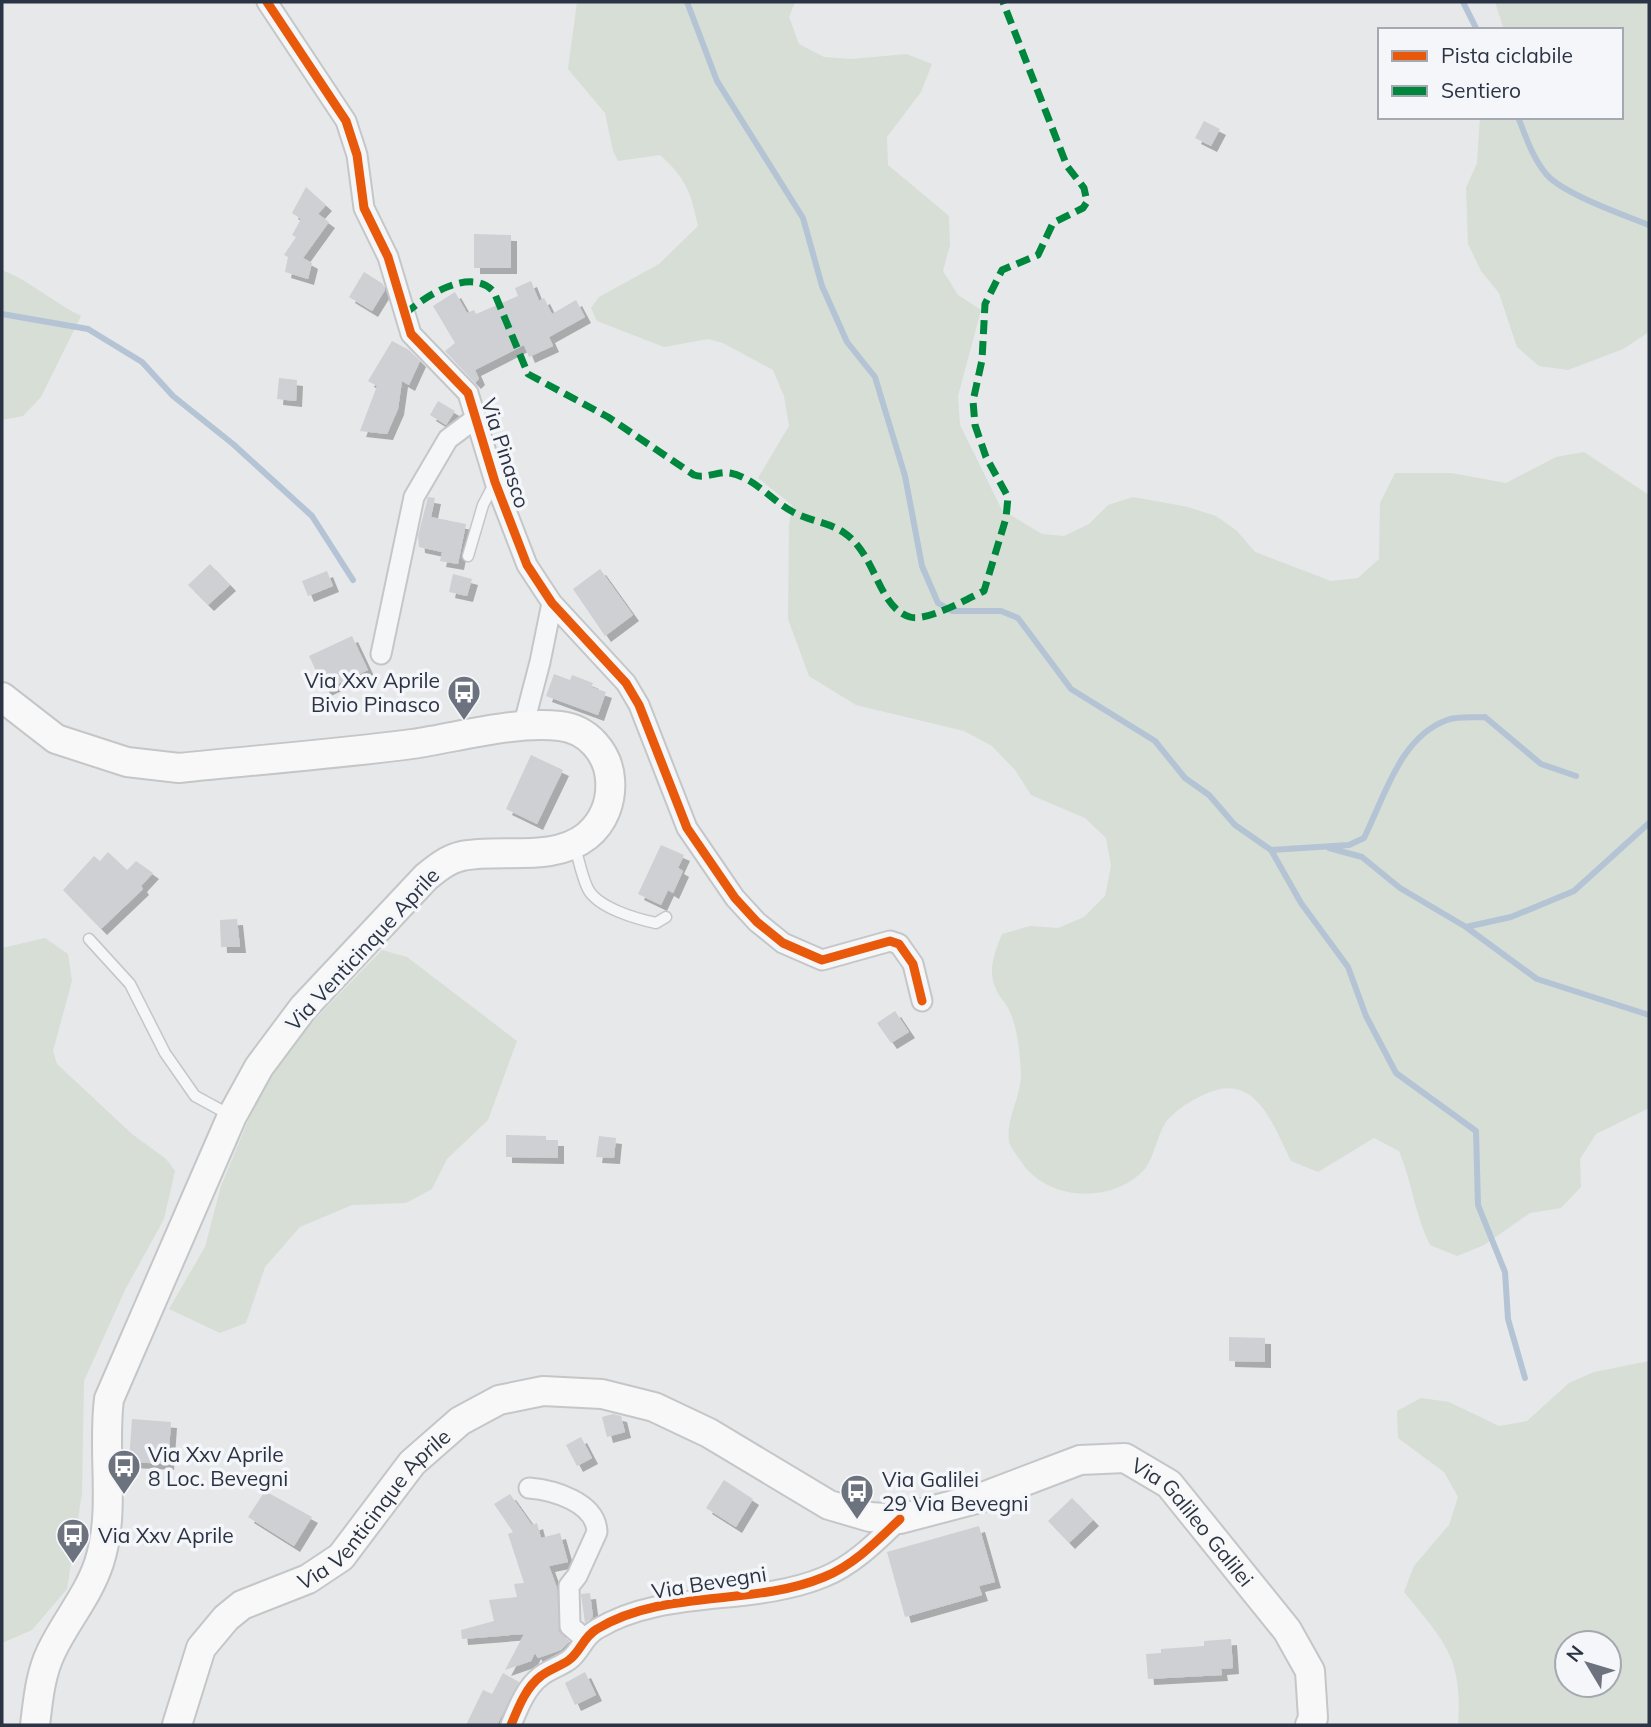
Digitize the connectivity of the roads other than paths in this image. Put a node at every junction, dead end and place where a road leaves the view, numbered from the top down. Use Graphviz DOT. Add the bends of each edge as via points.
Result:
graph roads {
  1 [pos="267,2"];
  2 [pos="476,418"];
  3 [pos="495,482"];
  4 [pos="468,556"];
  5 [pos="552,603"];
  6 [pos="381,654"];
  7 [pos="2,697"];
  8 [pos="523,727"];
  9 [pos="574,843"];
  10 [pos="666,917"];
  11 [pos="89,939"];
  12 [pos="922,1001"];
  13 [pos="232,1116"];
  14 [pos="529,1488"];
  15 [pos="900,1519"];
  16 [pos="584,1638"];
  17 [pos="35,1725"];
  18 [pos="177,1725"];
  19 [pos="511,1725"];
  20 [pos="1310,1725"];
  1 -- 2 [label="street, Via Pinasco" via="346,121 357,155 364,208 388,257 411,334 468,393"];
  2 -- 3 [label="street, Via Pinasco"];
  2 -- 6 [label="street, Via Pinasco" via="448,439 414,497"];
  3 -- 4 [label="lane, Via Pinasco"];
  3 -- 5 [label="street, Via Pinasco" via="527,565"];
  5 -- 8 [label="street"];
  5 -- 12 [label="street, Via Pinasco" via="626,683 687,828 757,922 783,943 822,960 890,942 899,944 913,964"];
  7 -- 8 [label="main road, Via Venticinque Aprile" via="57,738 156,768 411,744"];
  8 -- 9 [label="main road, Via Venticinque Aprile" via="562,726 581,733 605,758 611,791 607,808 598,824"];
  9 -- 10 [label="lane" via="589,891 598,901 656,923"];
  9 -- 13 [label="main road, Via Venticinque Aprile" via="548,851 461,856 434,870 303,1008 259,1067"];
  11 -- 13 [label="lane" via="130,984 165,1053 195,1096"];
  13 -- 17 [label="main road, Via Venticinque Aprile" via="109,1399 108,1524 85,1595 50,1653"];
  14 -- 16 [label="street" via="552,1490 584,1508 597,1524 569,1586 570,1626"];
  15 -- 16 [label="street, Via Bevegni" via="871,1547 824,1577 779,1589 634,1612"];
  15 -- 18 [label="main road, Via Venticinque Aprile" via="870,1517 830,1505 709,1433 654,1407 574,1391 543,1391 499,1400 432,1443 341,1557 308,1579 242,1605 226,1618 201,1648"];
  15 -- 20 [label="main road, Via Galileo Galilei" via="980,1498 1080,1460 1125,1458 1170,1484 1287,1630 1310,1671"];
  16 -- 19 [label="street, Via Bevegni" via="568,1661 533,1684"];
}
